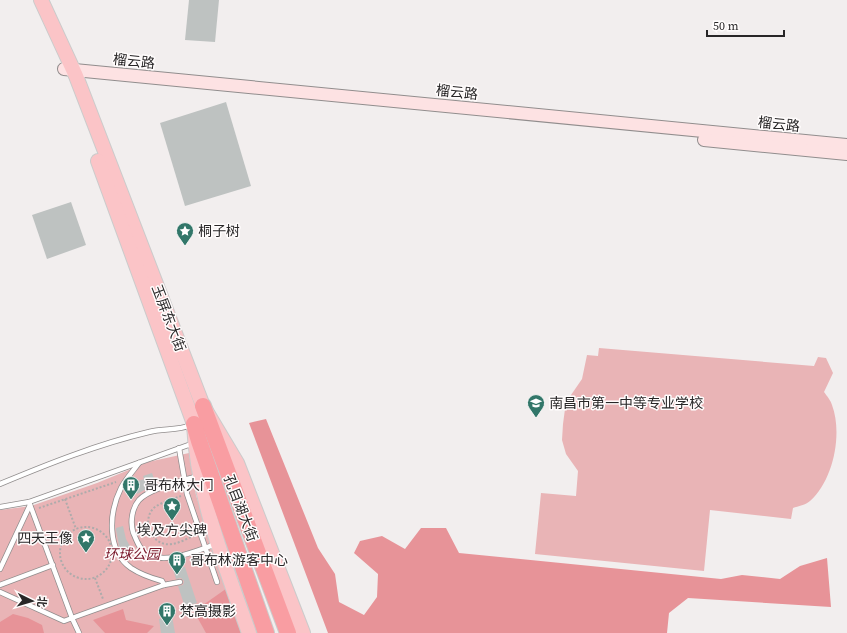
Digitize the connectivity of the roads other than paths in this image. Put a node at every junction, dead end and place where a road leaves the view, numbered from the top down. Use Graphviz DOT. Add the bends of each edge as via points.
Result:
graph roads {
  1 [pos="31,0"];
  2 [pos="41,0"];
  3 [pos="70,72"];
  4 [pos="847,145"];
  5 [pos="847,154"];
  6 [pos="203,406"];
  7 [pos="194,424"];
  8 [pos="202,440"];
  9 [pos="179,448"];
  10 [pos="139,463"];
  11 [pos="200,476"];
  12 [pos="185,480"];
  13 [pos="0,484"];
  14 [pos="30,503"];
  15 [pos="0,507"];
  16 [pos="210,546"];
  17 [pos="53,565"];
  18 [pos="0,569"];
  19 [pos="180,582"];
  20 [pos="217,582"];
  21 [pos="0,585"];
  22 [pos="164,585"];
  23 [pos="0,592"];
  24 [pos="72,618"];
  25 [pos="79,633"];
  26 [pos="249,633"];
  27 [pos="266,633"];
  28 [pos="288,633"];
  29 [pos="303,633"];
  1 -- 3 [label="main road, 玉屏东大街"];
  2 -- 3 [label="main road, 玉屏东大街"];
  3 -- 4 [label="street, 榴云路"];
  3 -- 5 [label="street, 榴云路"];
  3 -- 6 [label="main road, 玉屏东大街"];
  3 -- 7 [label="main road, 玉屏东大街"];
  6 -- 8 [label="highway, 孔目湖大街"];
  6 -- 29 [label="main road, 玉屏东大街" via="237,463"];
  7 -- 8 [label="highway, 孔目湖大街"];
  7 -- 13 [label="lane" via="180,429 150,431 105,444"];
  8 -- 9 [label="lane"];
  8 -- 11 [label="main road"];
  8 -- 27 [label="highway, 孔目湖大街"];
  8 -- 28 [label="highway, 孔目湖大街"];
  9 -- 10 [label="lane"];
  9 -- 12 [label="lane"];
  10 -- 14 [label="lane"];
  10 -- 22 [label="lane" via="121,487 111,517 114,544 120,558 130,567 162,580"];
  11 -- 12 [label="lane"];
  11 -- 16 [label="main road"];
  12 -- 16 [label="lane" via="187,494"];
  12 -- 16 [label="lane" via="148,494 140,500 134,508 132,529 137,542 146,553 155,557 183,556"];
  14 -- 15 [label="lane"];
  14 -- 17 [label="lane"];
  14 -- 18 [label="lane"];
  16 -- 20 [label="lane"];
  16 -- 26 [label="main road"];
  17 -- 21 [label="lane"];
  17 -- 24 [label="lane"];
  19 -- 22 [label="lane"];
  22 -- 24 [label="lane"];
  23 -- 24 [label="lane" via="64,621"];
  24 -- 25 [label="lane"];
}
